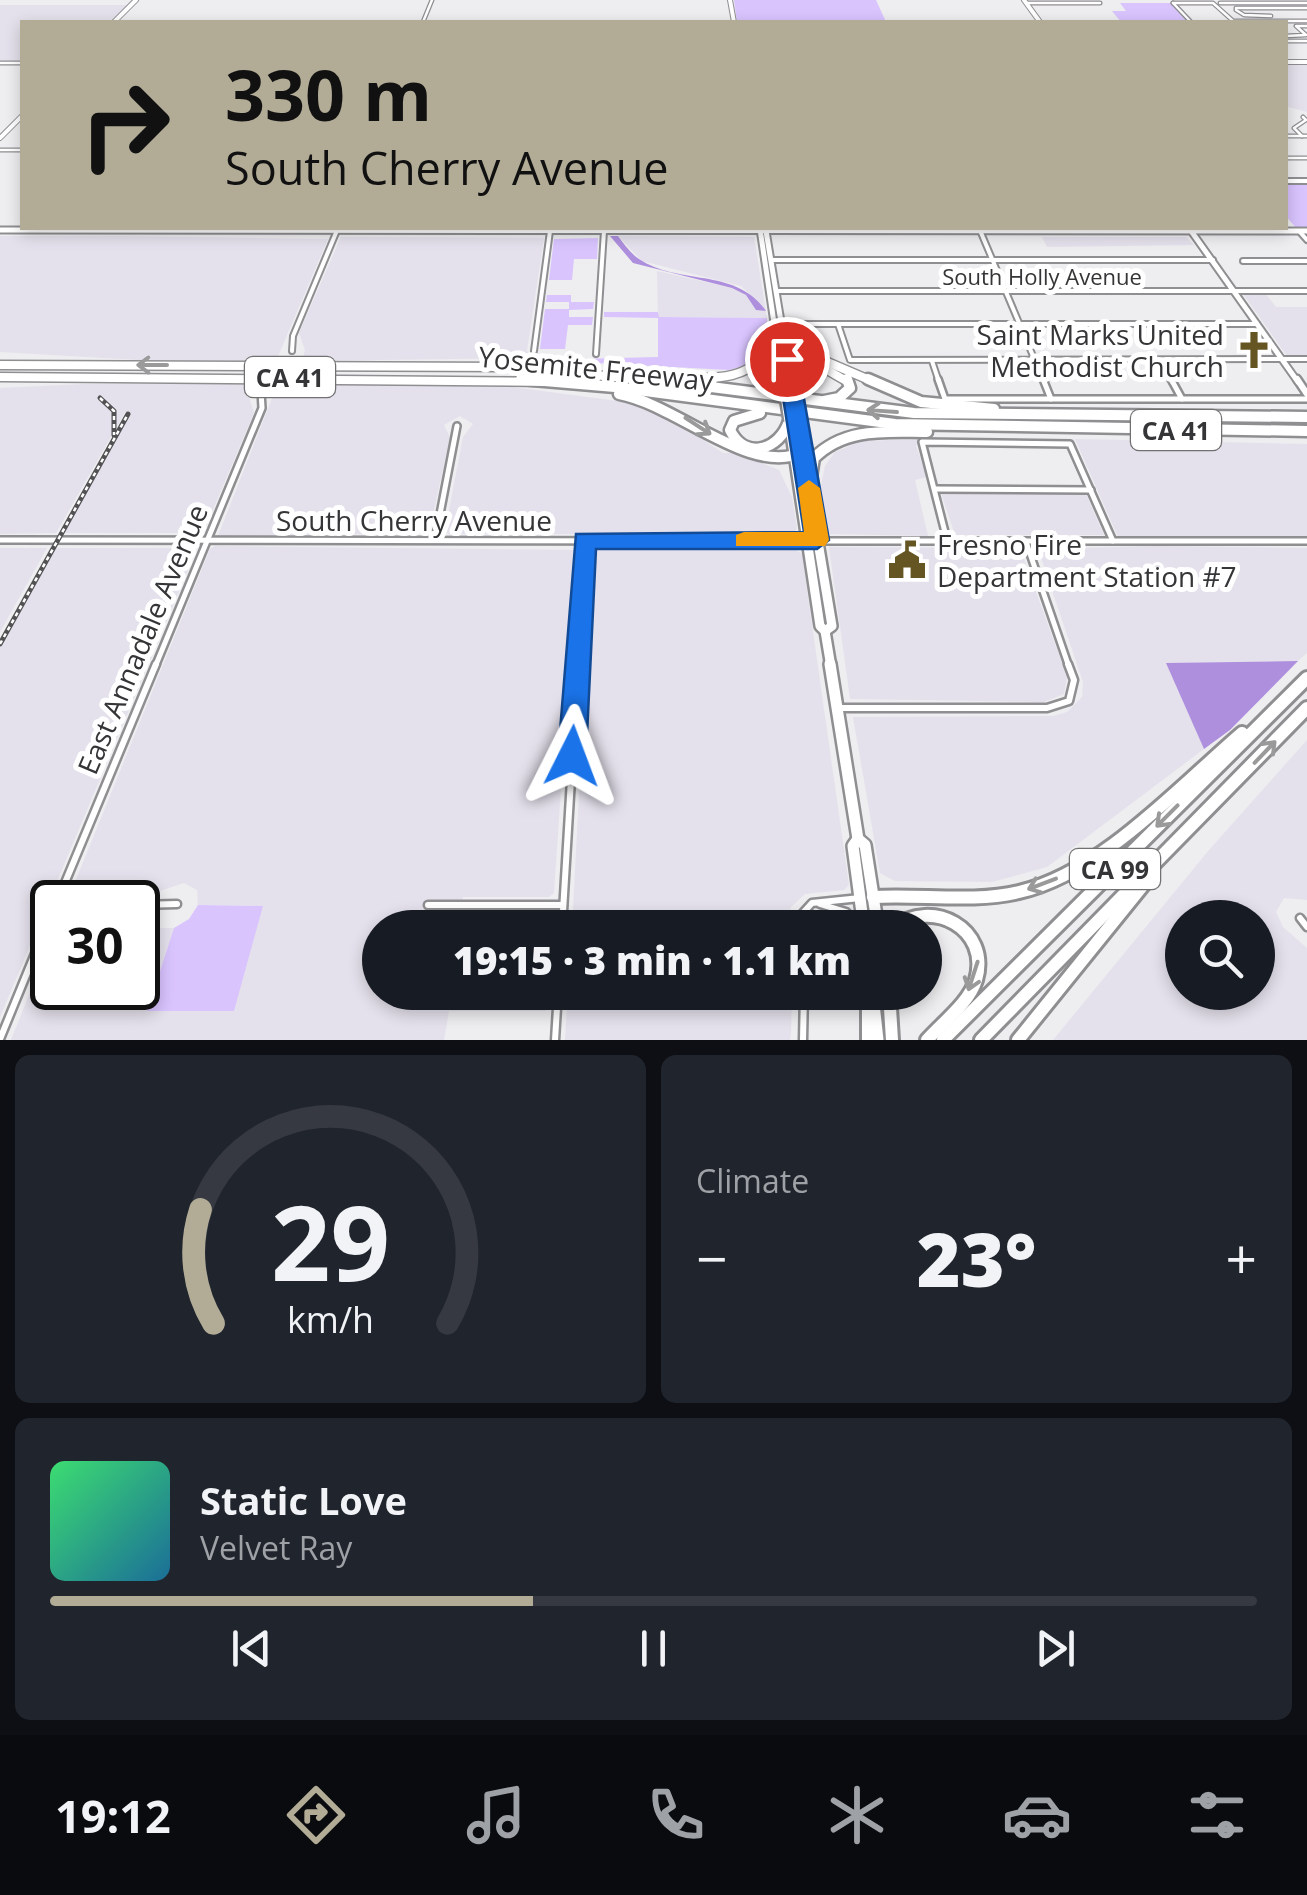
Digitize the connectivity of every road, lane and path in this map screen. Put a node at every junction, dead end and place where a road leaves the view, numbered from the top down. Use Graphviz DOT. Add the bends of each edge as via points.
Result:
graph roads {
  1 [pos="136,0"];
  2 [pos="1025,2"];
  3 [pos="1062,2"];
  4 [pos="1098,2"];
  5 [pos="1220,3"];
  6 [pos="1307,5"];
  7 [pos="1264,8"];
  8 [pos="1285,8"];
  9 [pos="1296,17"];
  10 [pos="116,20"];
  11 [pos="1190,20"];
  12 [pos="1231,20"];
  13 [pos="1272,20"];
  14 [pos="1307,24"];
  15 [pos="1288,38"];
  16 [pos="1288,39"];
  17 [pos="1295,41"];
  18 [pos="1307,41"];
  19 [pos="1307,49"];
  20 [pos="0,63"];
  21 [pos="9,63"];
  22 [pos="20,63"];
  23 [pos="0,71"];
  24 [pos="1304,117"];
  25 [pos="20,118"];
  26 [pos="14,124"];
  27 [pos="20,124"];
  28 [pos="1304,136"];
  29 [pos="0,137"];
  30 [pos="336,231"];
  31 [pos="763,231"];
  32 [pos="979,231"];
  33 [pos="1192,231"];
  34 [pos="0,232"];
  35 [pos="604,232"];
  36 [pos="550,233"];
  37 [pos="1304,234"];
  38 [pos="771,260"];
  39 [pos="991,260"];
  40 [pos="1213,260"];
  41 [pos="1243,261"];
  42 [pos="1307,261"];
  43 [pos="766,276"];
  44 [pos="776,291"];
  45 [pos="1004,291"];
  46 [pos="1234,291"];
  47 [pos="1307,291"];
  48 [pos="771,308"];
  49 [pos="782,324"];
  50 [pos="838,324"];
  51 [pos="1018,324"];
  52 [pos="1258,324"];
  53 [pos="775,333"];
  54 [pos="292,351"];
  55 [pos="534,351"];
  56 [pos="596,354"];
  57 [pos="1307,359"];
  58 [pos="932,360"];
  59 [pos="1034,360"];
  60 [pos="1160,360"];
  61 [pos="1282,360"];
  62 [pos="783,361"];
  63 [pos="0,362"];
  64 [pos="569,371"];
  65 [pos="504,378"];
  66 [pos="0,379"];
  67 [pos="262,391"];
  68 [pos="788,391"];
  69 [pos="754,396"];
  70 [pos="1307,396"];
  71 [pos="1051,399"];
  72 [pos="1182,399"];
  73 [pos="1120,416"];
  74 [pos="1306,417"];
  75 [pos="797,419"];
  76 [pos="457,426"];
  77 [pos="1095,430"];
  78 [pos="1307,430"];
  79 [pos="798,455"];
  80 [pos="935,489"];
  81 [pos="809,490"];
  82 [pos="1091,490"];
  83 [pos="0,540"];
  84 [pos="207,540"];
  85 [pos="435,540"];
  86 [pos="584,540"];
  87 [pos="812,540"];
  88 [pos="947,540"];
  89 [pos="1026,540"];
  90 [pos="1113,541"];
  91 [pos="1307,541"];
  92 [pos="1307,678"];
  93 [pos="1286,698"];
  94 [pos="838,708"];
  95 [pos="1307,708"];
  96 [pos="858,839"];
  97 [pos="1174,846"];
  98 [pos="65,880"];
  99 [pos="867,898"];
  100 [pos="160,904"];
  101 [pos="177,904"];
  102 [pos="812,904"];
  103 [pos="428,905"];
  104 [pos="563,905"];
  105 [pos="563,910"];
  106 [pos="808,910"];
  107 [pos="838,910"];
  108 [pos="865,910"];
  109 [pos="871,910"];
  110 [pos="942,916"];
  111 [pos="1300,918"];
  112 [pos="1307,927"];
  113 [pos="30,966"];
  114 [pos="557,1010"];
  115 [pos="804,1010"];
  116 [pos="869,1010"];
  117 [pos="873,1010"];
  118 [pos="890,1010"];
  119 [pos="0,1039"];
  120 [pos="555,1040"];
  121 [pos="803,1040"];
  122 [pos="868,1040"];
  123 [pos="878,1040"];
  124 [pos="892,1040"];
  125 [pos="926,1040"];
  126 [pos="943,1040"];
  127 [pos="982,1040"];
  128 [pos="1018,1040"];
  1 -- 10 [label="main road"];
  2 -- 3 [label="street"];
  3 -- 4 [label="street"];
  5 -- 6 [label="street"];
  6 -- 8 [label="street"];
  7 -- 8 [label="street"];
  7 -- 13 [label="street"];
  7 -- 13 [label="street" via="1234,8"];
  8 -- 9 [label="street"];
  11 -- 12 [label="street" via="1173,4 1213,3"];
  14 -- 15 [label="street" via="1296,26 1306,35"];
  16 -- 17 [label="street"];
  17 -- 18 [label="street"];
  17 -- 19 [label="street"];
  20 -- 21 [label="street"];
  21 -- 22 [label="street"];
  21 -- 23 [label="street"];
  24 -- 28 [label="street" via="1294,128"];
  25 -- 26 [label="main road"];
  26 -- 27 [label="street"];
  26 -- 29 [label="main road"];
  30 -- 34 [label="main road"];
  30 -- 36 [label="main road"];
  30 -- 54 [label="street" via="292,336"];
  31 -- 32 [label="main road"];
  31 -- 35 [label="main road"];
  31 -- 38 [label="main road"];
  31 -- 43 [label="main road"];
  32 -- 33 [label="main road"];
  32 -- 39 [label="street"];
  33 -- 37 [label="main road"];
  33 -- 40 [label="main road"];
  35 -- 36 [label="main road"];
  35 -- 56 [label="street"];
  36 -- 55 [label="street"];
  38 -- 39 [label="street"];
  38 -- 44 [label="main road"];
  39 -- 40 [label="street"];
  39 -- 45 [label="street"];
  40 -- 46 [label="main road"];
  41 -- 42 [label="street"];
  43 -- 44 [label="main road"];
  43 -- 48 [label="main road"];
  44 -- 45 [label="street, South Holly Avenue"];
  44 -- 49 [label="main road"];
  45 -- 46 [label="street, South Holly Avenue"];
  45 -- 51 [label="street"];
  46 -- 47 [label="street, South Holly Avenue"];
  46 -- 52 [label="main road"];
  48 -- 49 [label="main road"];
  48 -- 53 [label="main road"];
  49 -- 50 [label="street"];
  49 -- 62 [label="main road"];
  50 -- 51 [label="street"];
  50 -- 58 [label="street" via="847,359"];
  51 -- 52 [label="street"];
  51 -- 59 [label="street"];
  52 -- 61 [label="main road"];
  53 -- 62 [label="main road"];
  53 -- 64 [label="highway" via="766,360 733,376"];
  57 -- 61 [label="street"];
  58 -- 59 [label="street"];
  58 -- 71 [label="street" via="945,399"];
  59 -- 60 [label="street"];
  59 -- 71 [label="street"];
  60 -- 61 [label="street"];
  60 -- 72 [label="street"];
  61 -- 70 [label="main road"];
  62 -- 68 [label="main road"];
  62 -- 73 [label="highway" via="830,363 934,405"];
  64 -- 63 [label="highway, Yosemite Freeway / CA 41, one-way"];
  64 -- 69 [label="highway, Yosemite Freeway / CA 41"];
  65 -- 66 [label="highway, Yosemite Freeway / CA 41"];
  65 -- 75 [label="highway, Yosemite Freeway / CA 41" via="615,387"];
  65 -- 79 [label="highway, one-way" via="639,398 738,450"];
  67 -- 84 [label="street, East Annadale Avenue" via="262,408"];
  68 -- 69 [label="highway" via="798,374 812,368 837,371 850,384 846,394 828,401"];
  68 -- 75 [label="main road, bridge"];
  73 -- 69 [label="highway, Yosemite Freeway / CA 41, one-way" via="914,413"];
  70 -- 72 [label="street"];
  71 -- 72 [label="street"];
  73 -- 74 [label="highway, Yosemite Freeway / CA 41"];
  75 -- 75 [label="highway" via="785,439 769,448 744,446 730,434 734,421 747,414"];
  75 -- 77 [label="highway, Yosemite Freeway / CA 41"];
  75 -- 79 [label="main road"];
  76 -- 85 [label="street"];
  77 -- 78 [label="highway, Yosemite Freeway / CA 41"];
  77 -- 81 [label="highway" via="850,435 816,454"];
  79 -- 81 [label="main road"];
  79 -- 87 [label="main road"];
  80 -- 82 [label="street"];
  80 -- 82 [label="street" via="922,442 1063,442 1072,446"];
  80 -- 88 [label="street"];
  81 -- 87 [label="main road"];
  82 -- 90 [label="street"];
  83 -- 84 [label="street, South Cherry Avenue"];
  84 -- 85 [label="street, South Cherry Avenue"];
  84 -- 98 [label="street, East Annadale Avenue"];
  85 -- 86 [label="street, South Cherry Avenue"];
  86 -- 87 [label="street, South Cherry Avenue"];
  86 -- 104 [label="street"];
  87 -- 88 [label="street, South Cherry Avenue"];
  87 -- 94 [label="main road" via="832,626 826,631"];
  88 -- 89 [label="street, South Cherry Avenue"];
  89 -- 90 [label="street, South Cherry Avenue"];
  89 -- 94 [label="street" via="1074,680 1071,698 1046,708"];
  90 -- 91 [label="street, South Cherry Avenue"];
  92 -- 93 [label="highway, CA 99"];
  93 -- 99 [label="highway, one-way" via="1060,878 1002,895"];
  93 -- 126 [label="highway, CA 99, one-way"];
  94 -- 96 [label="main road"];
  97 -- 95 [label="highway, CA 99, one-way"];
  96 -- 99 [label="main road" via="853,846"];
  97 -- 127 [label="highway, CA 99"];
  97 -- 128 [label="highway"];
  99 -- 102 [label="street"];
  99 -- 108 [label="main road"];
  99 -- 109 [label="main road"];
  100 -- 101 [label="street"];
  102 -- 106 [label="street"];
  102 -- 107 [label="street"];
  103 -- 104 [label="street"];
  104 -- 105 [label="street"];
  110 -- 125 [label="highway, one-way" via="966,932 978,959 974,984"];
  111 -- 112 [label="street"];
  113 -- 119 [label="street"];
  114 -- 120 [label="street"];
  115 -- 121 [label="street"];
  116 -- 122 [label="highway"];
  117 -- 123 [label="main road"];
  118 -- 124 [label="highway"];
}
